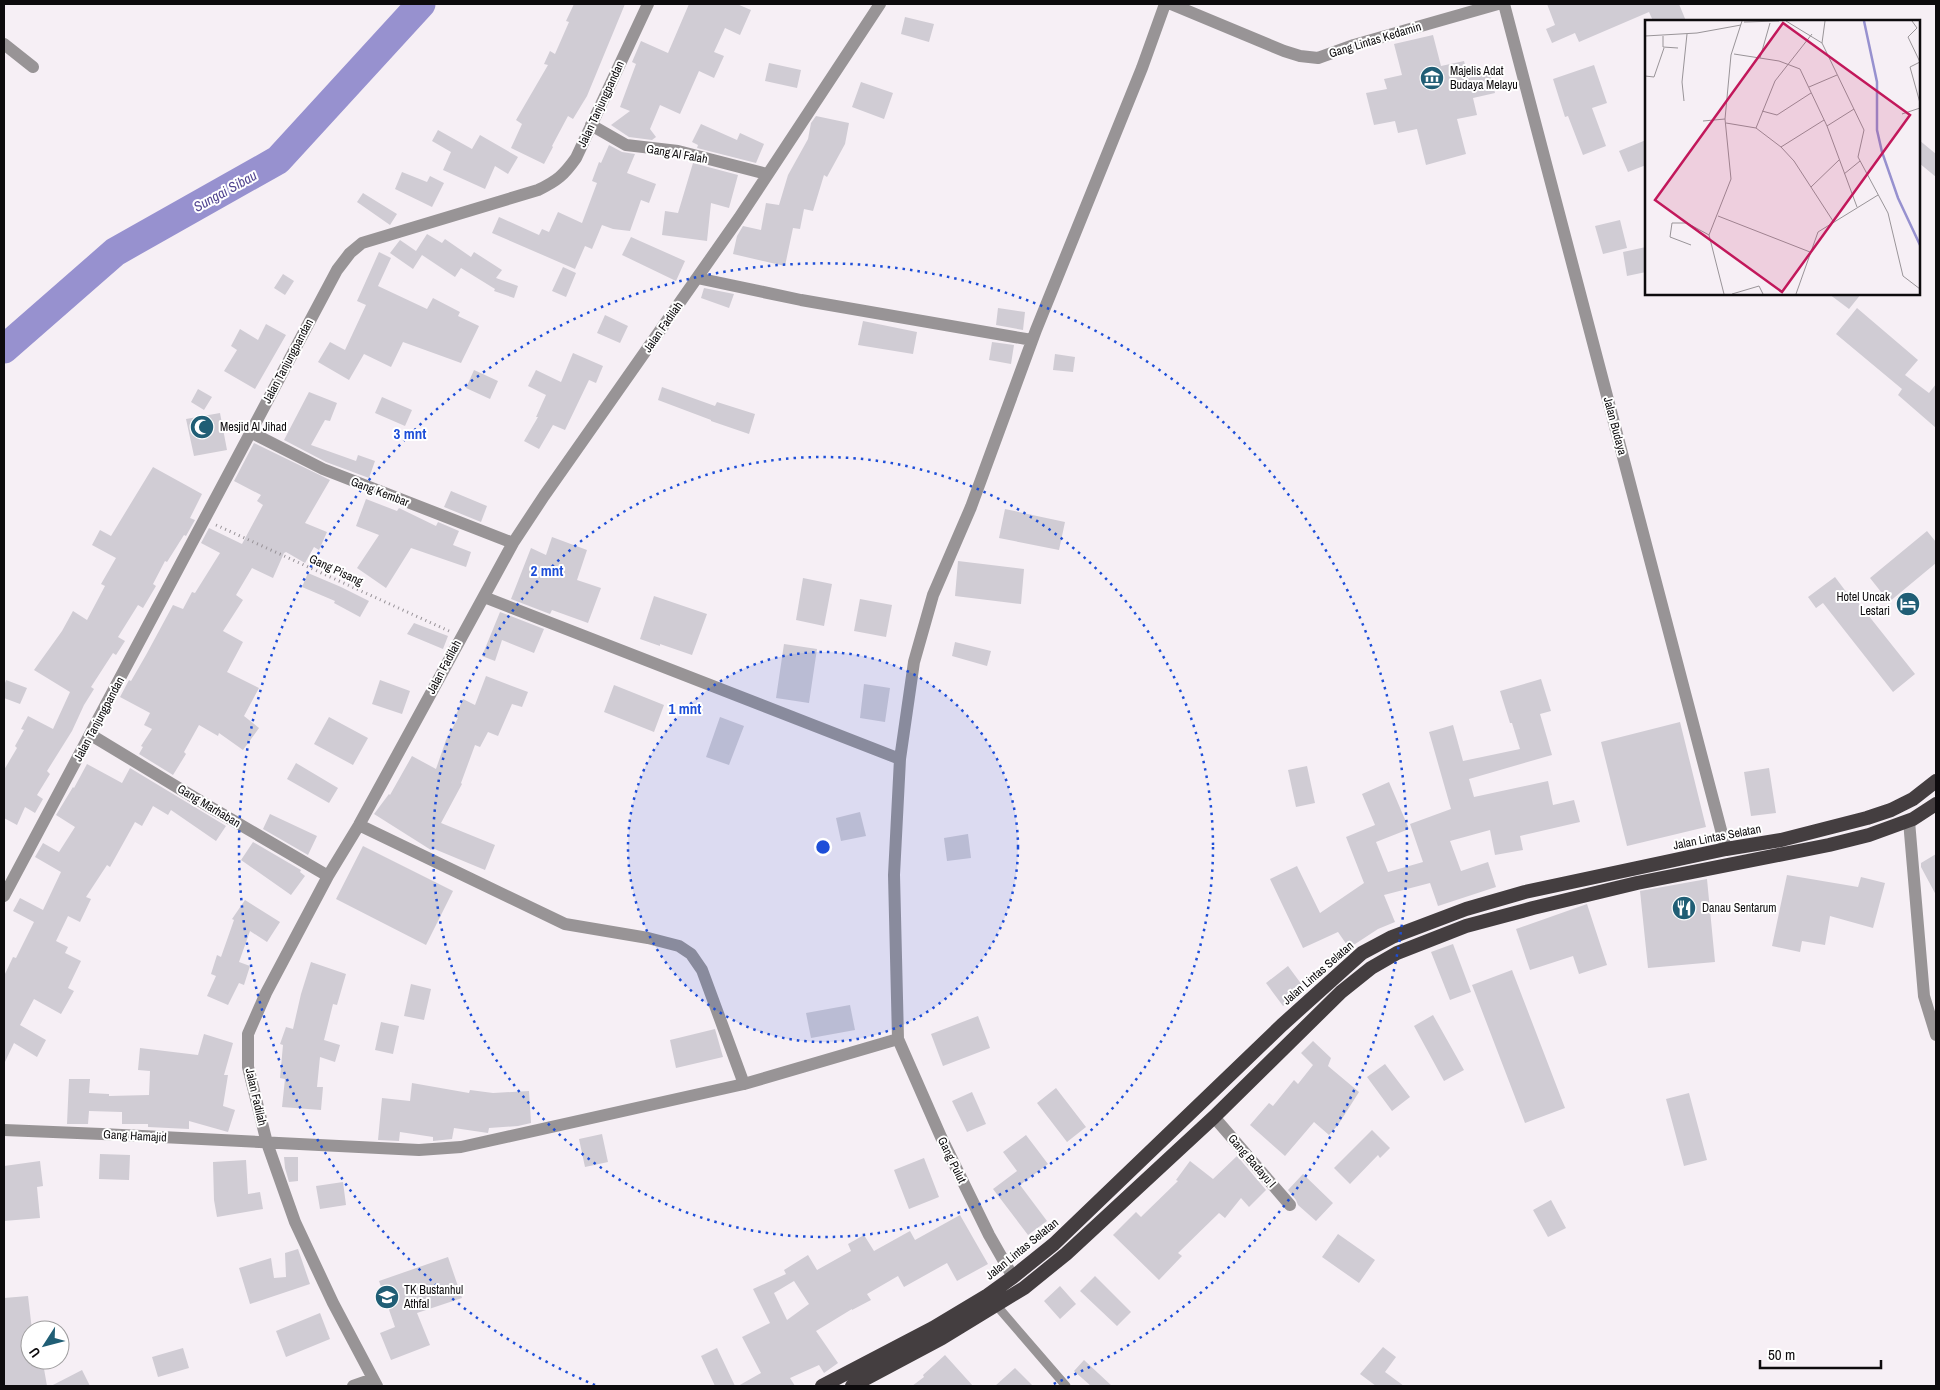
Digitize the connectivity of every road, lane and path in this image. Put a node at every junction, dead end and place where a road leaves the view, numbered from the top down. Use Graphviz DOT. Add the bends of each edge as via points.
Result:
graph roads {
  1 [pos="648,4"];
  2 [pos="880,4"];
  3 [pos="1165,4"];
  4 [pos="1171,4"];
  5 [pos="1498,4"];
  6 [pos="1504,4"];
  7 [pos="4,44"];
  8 [pos="33,67"];
  9 [pos="591,125"];
  10 [pos="767,174"];
  11 [pos="697,278"];
  12 [pos="1032,340"];
  13 [pos="250,432"];
  14 [pos="204,519"];
  15 [pos="513,543"];
  16 [pos="484,596"];
  17 [pos="461,636"];
  18 [pos="91,735"];
  19 [pos="900,759"];
  20 [pos="1936,781"];
  21 [pos="1936,804"];
  22 [pos="1909,821"];
  23 [pos="359,825"];
  24 [pos="1726,849"];
  25 [pos="328,876"];
  26 [pos="4,896"];
  27 [pos="1936,1035"];
  28 [pos="898,1039"];
  29 [pos="744,1084"];
  30 [pos="1214,1117"];
  31 [pos="4,1130"];
  32 [pos="267,1143"];
  33 [pos="1126,1175"];
  34 [pos="1138,1188"];
  35 [pos="1290,1205"];
  36 [pos="1013,1277"];
  37 [pos="996,1306"];
  38 [pos="375,1383"];
  39 [pos="353,1386"];
  40 [pos="822,1386"];
  41 [pos="852,1386"];
  42 [pos="1066,1386"];
  1 -- 9 [label="street, Jalan Tanjungpandan"];
  2 -- 10 [label="street, Jalan Fadilah"];
  3 -- 12 [label="street"];
  4 -- 5 [label="street, Gang Lintas Kedamin" via="1284,51 1318,58"];
  6 -- 24 [label="street, Jalan Budaya"];
  7 -- 8 [label="street"];
  9 -- 10 [label="street, Gang Al Falah" via="626,145 678,151"];
  9 -- 13 [label="street, Jalan Tanjungpandan" via="576,158 557,181 538,190 379,237 362,243 350,253 337,270"];
  10 -- 11 [label="street, Jalan Fadilah"];
  11 -- 12 [label="street" via="801,300"];
  11 -- 15 [label="street, Jalan Fadilah"];
  12 -- 19 [label="street" via="971,507 933,595 914,662"];
  13 -- 14 [label="street, Jalan Tanjungpandan"];
  13 -- 15 [label="street, Gang Kembar" via="323,469"];
  14 -- 17 [label="path, Gang Pisang"];
  14 -- 18 [label="street, Jalan Tanjungpandan"];
  15 -- 16 [label="street, Jalan Fadilah"];
  16 -- 17 [label="street, Jalan Fadilah"];
  16 -- 19 [label="street"];
  17 -- 23 [label="street, Jalan Fadilah"];
  18 -- 25 [label="street, Gang Marhaban"];
  18 -- 26 [label="street, Jalan Tanjungpandan"];
  19 -- 28 [label="street" via="894,875"];
  20 -- 24 [label="highway, Jalan Lintas Selatan" via="1913,799 1867,818 1781,840"];
  21 -- 22 [label="highway"];
  22 -- 27 [label="street" via="1924,996"];
  22 -- 30 [label="highway" via="1869,836 1637,883 1533,908 1466,926 1397,953 1371,968 1341,992"];
  23 -- 25 [label="street, Jalan Fadilah"];
  23 -- 29 [label="street" via="564,924 648,938 679,946 691,954 702,970"];
  24 -- 33 [label="highway, Jalan Lintas Selatan" via="1525,892 1466,909 1392,937 1362,953"];
  25 -- 32 [label="street, Jalan Fadilah" via="248,1034 248,1067"];
  28 -- 29 [label="street, Gang Hamajid"];
  28 -- 36 [label="street, Gang Pulut" via="941,1137"];
  29 -- 32 [label="street, Gang Hamajid" via="461,1147 419,1150"];
  30 -- 34 [label="highway"];
  30 -- 35 [label="street, Gang Badayu I"];
  31 -- 32 [label="street, Gang Hamajid"];
  32 -- 38 [label="street, Jalan Fadilah" via="295,1222"];
  33 -- 34 [label="highway"];
  33 -- 36 [label="highway, Jalan Lintas Selatan" via="1054,1244"];
  34 -- 37 [label="highway" via="1066,1254"];
  36 -- 40 [label="highway, Jalan Lintas Selatan" via="934,1328"];
  37 -- 41 [label="highway"];
  37 -- 42 [label="lane"];
  38 -- 39 [label="street"];
}
